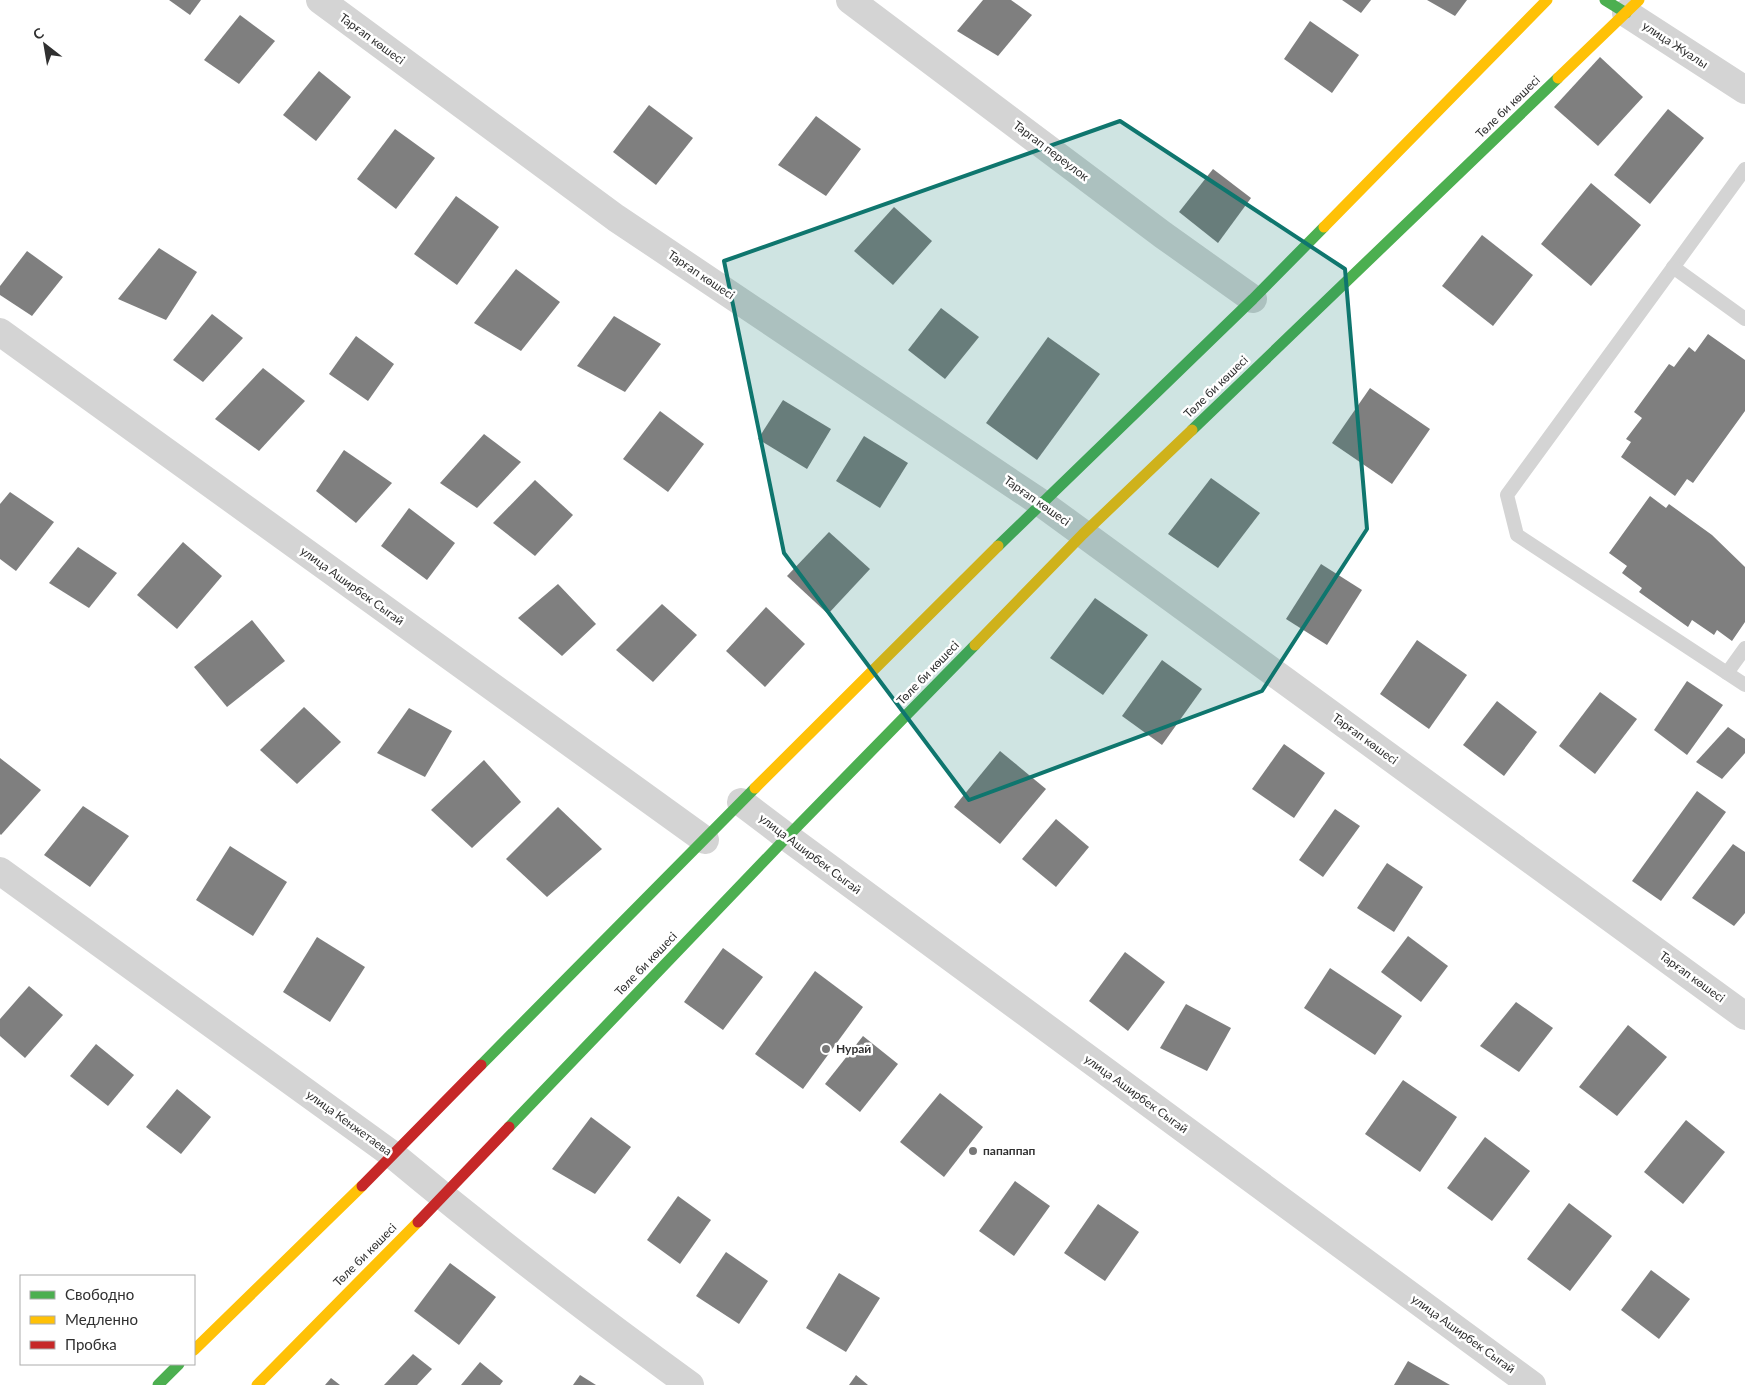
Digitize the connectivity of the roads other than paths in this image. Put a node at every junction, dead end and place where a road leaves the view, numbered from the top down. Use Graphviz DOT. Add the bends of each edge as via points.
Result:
graph roads {
  1 [pos="320,0"];
  2 [pos="850,0"];
  3 [pos="1548,0"];
  4 [pos="1623,4"];
  5 [pos="1745,90"];
  6 [pos="1745,169"];
  7 [pos="1674,267"];
  8 [pos="1253,299"];
  9 [pos="1745,319"];
  10 [pos="0,332"];
  11 [pos="1041,503"];
  12 [pos="1083,534"];
  13 [pos="1745,648"];
  14 [pos="1727,673"];
  15 [pos="1745,685"];
  16 [pos="742,802"];
  17 [pos="786,837"];
  18 [pos="705,840"];
  19 [pos="0,871"];
  20 [pos="1745,1016"];
  21 [pos="393,1155"];
  22 [pos="443,1196"];
  23 [pos="195,1349"];
  24 [pos="179,1365"];
  25 [pos="158,1385"];
  26 [pos="257,1385"];
  27 [pos="690,1385"];
  28 [pos="1532,1385"];
  1 -- 11 [label="street, Тарғап көшесі" via="616,218"];
  2 -- 8 [label="street, Таргап переулок"];
  3 -- 8 [label="main road"];
  4 -- 5 [label="street, улица Жуалы"];
  4 -- 12 [label="main road, Төле би көшесі"];
  6 -- 7 [label="lane"];
  7 -- 9 [label="lane"];
  7 -- 14 [label="lane" via="1507,495 1517,535"];
  8 -- 11 [label="main road"];
  10 -- 18 [label="street, улица Аширбек Сыгай"];
  11 -- 12 [label="street, Тарғап көшесі"];
  11 -- 16 [label="main road"];
  12 -- 17 [label="main road, Төле би көшесі"];
  12 -- 20 [label="street, Тарғап көшесі"];
  13 -- 14 [label="lane"];
  14 -- 15 [label="lane"];
  16 -- 17 [label="street, улица Аширбек Сыгай"];
  16 -- 18 [label="main road"];
  17 -- 22 [label="main road, Төле би көшесі"];
  17 -- 28 [label="street, улица Аширбек Сыгай"];
  18 -- 21 [label="main road"];
  19 -- 21 [label="street, улица Кенжетаева"];
  21 -- 22 [label="street, улица Кенжетаева"];
  21 -- 23 [label="main road"];
  22 -- 26 [label="main road, Төле би көшесі"];
  22 -- 27 [label="street, улица Кенжетаева"];
  24 -- 25 [label="main road"];
}
